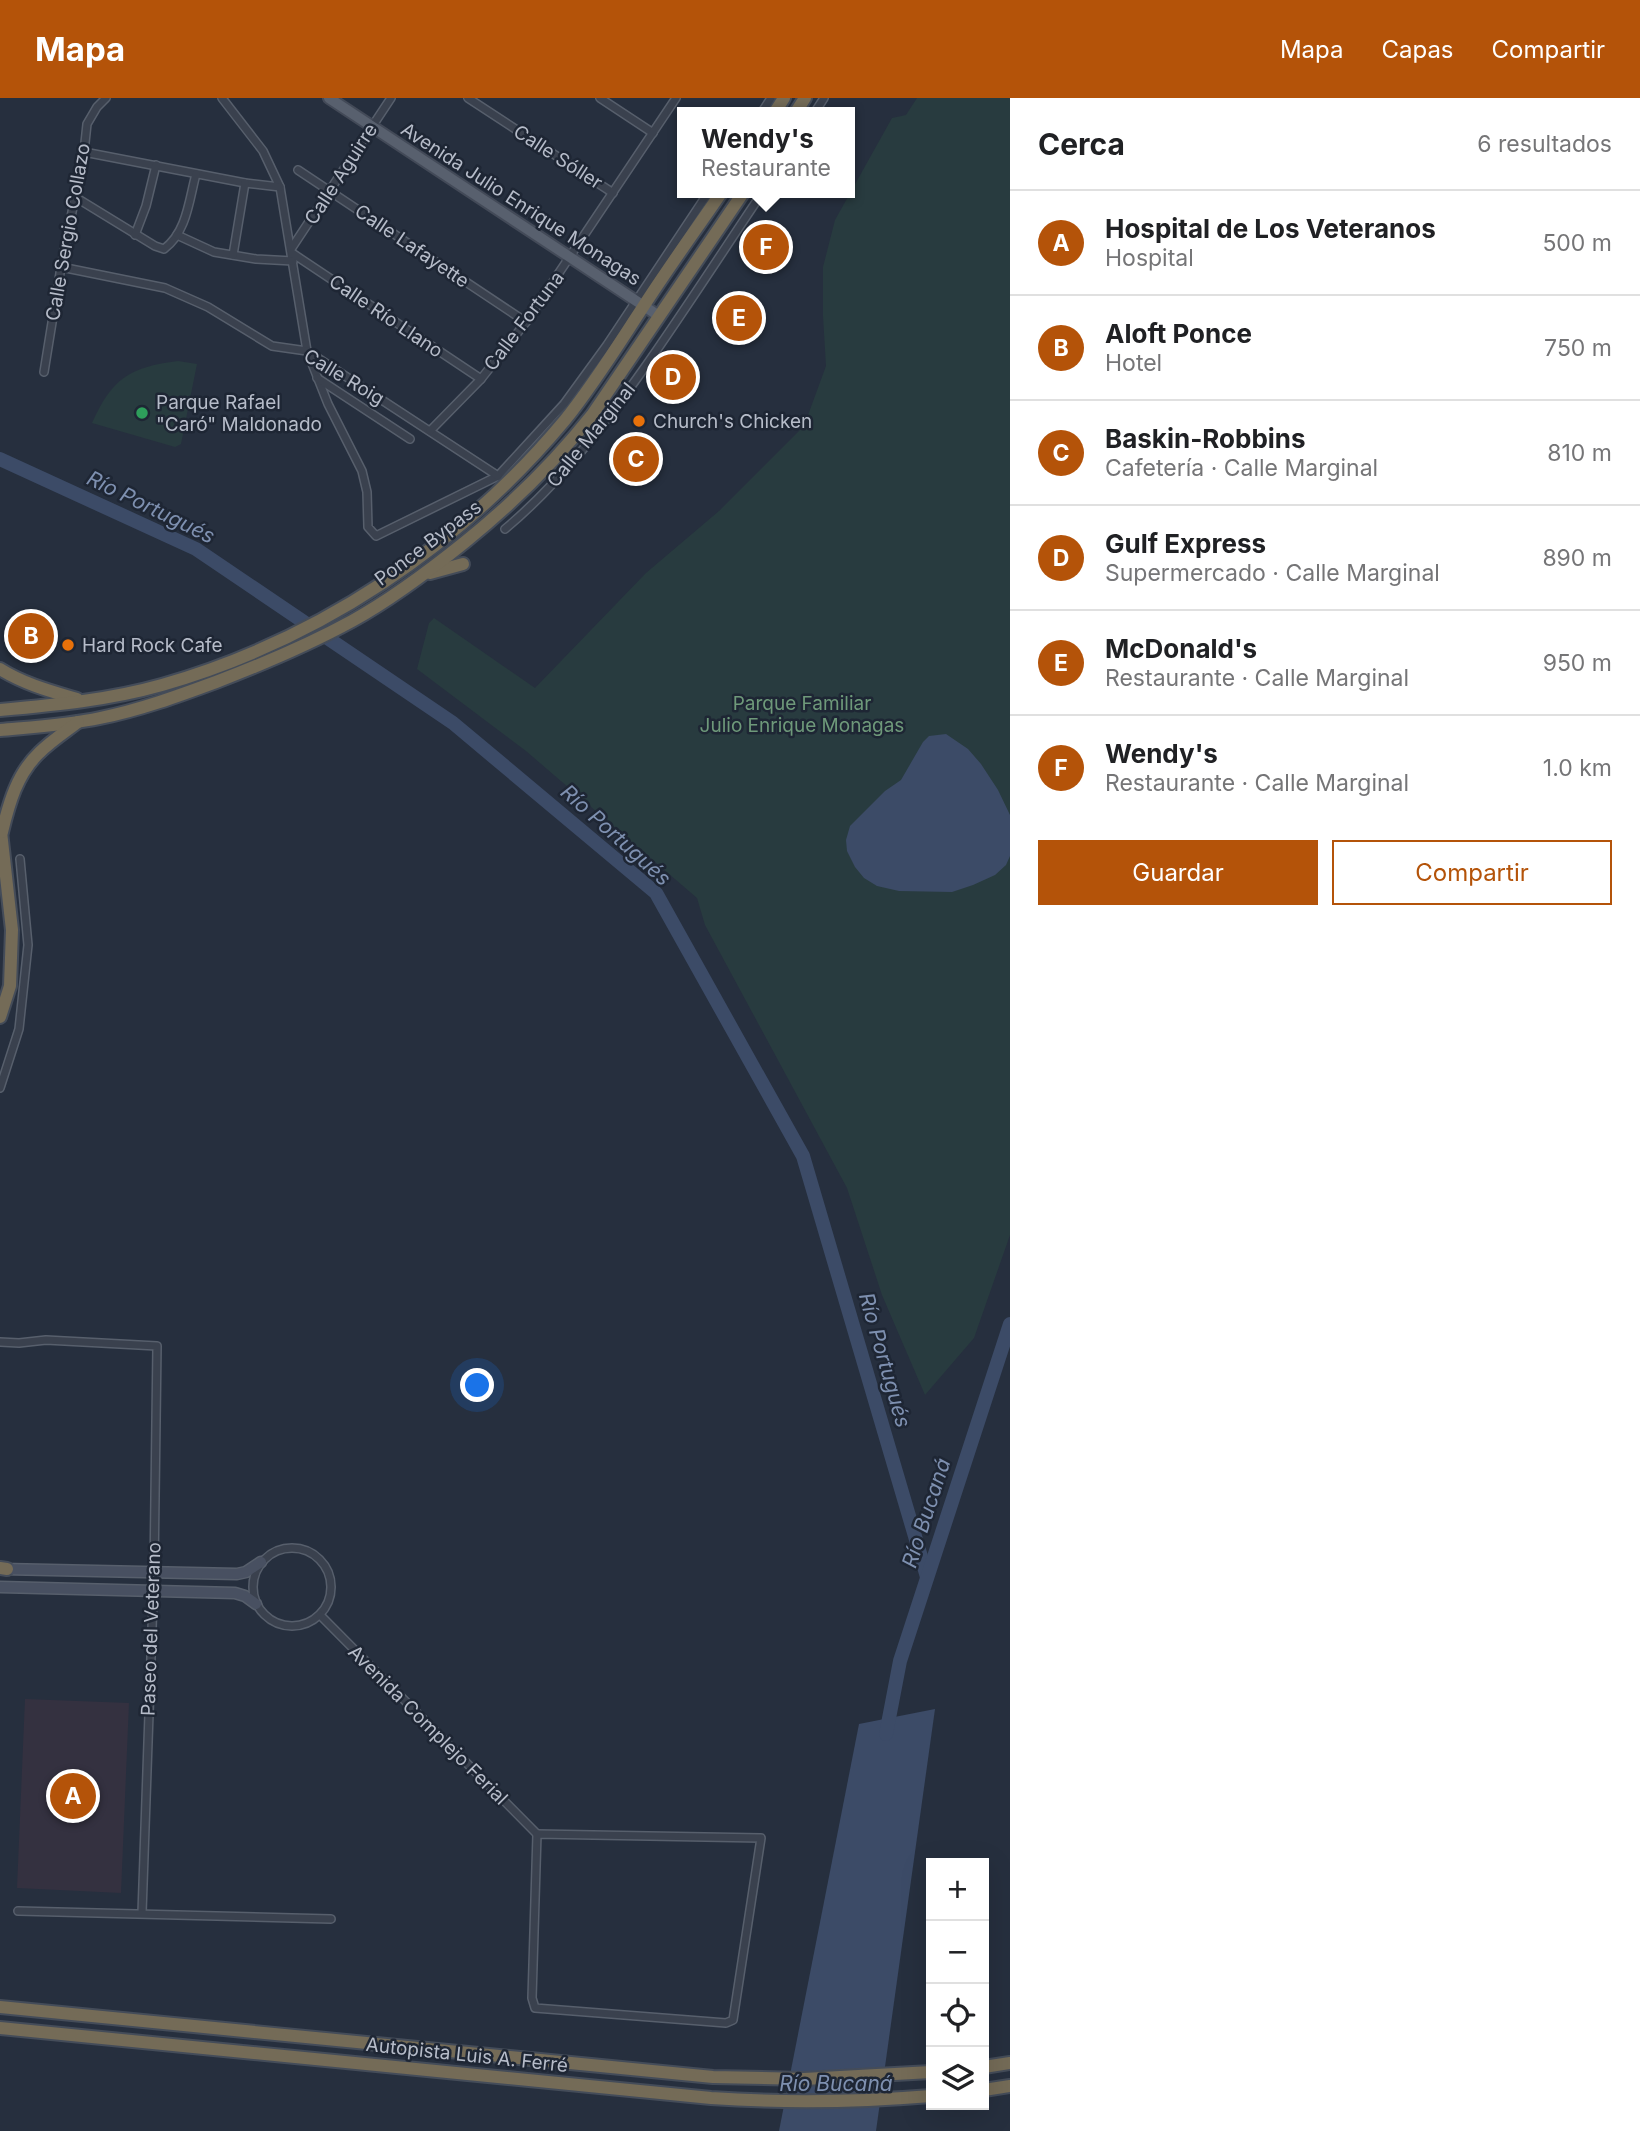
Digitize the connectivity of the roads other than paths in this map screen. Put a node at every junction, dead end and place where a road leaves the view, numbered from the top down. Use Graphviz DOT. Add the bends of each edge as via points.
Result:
graph roads {
  1 [pos="106,98"];
  2 [pos="222,98"];
  3 [pos="330,98"];
  4 [pos="391,98"];
  5 [pos="468,98"];
  6 [pos="600,98"];
  7 [pos="676,98"];
  8 [pos="372,127"];
  9 [pos="653,133"];
  10 [pos="84,152"];
  11 [pos="156,166"];
  12 [pos="298,170"];
  13 [pos="196,174"];
  14 [pos="245,183"];
  15 [pos="280,187"];
  16 [pos="330,191"];
  17 [pos="613,193"];
  18 [pos="75,197"];
  19 [pos="705,198"];
  20 [pos="717,198"];
  21 [pos="740,198"];
  22 [pos="759,198"];
  23 [pos="135,235"];
  24 [pos="177,235"];
  25 [pos="292,254"];
  26 [pos="233,255"];
  27 [pos="570,258"];
  28 [pos="61,267"];
  29 [pos="640,304"];
  30 [pos="659,316"];
  31 [pos="526,322"];
  32 [pos="307,351"];
  33 [pos="44,372"];
  34 [pos="316,377"];
  35 [pos="481,379"];
  36 [pos="430,431"];
  37 [pos="410,439"];
  38 [pos="581,440"];
  39 [pos="498,476"];
  40 [pos="505,528"];
  41 [pos="463,564"];
  42 [pos="423,574"];
  43 [pos="0,669"];
  44 [pos="85,701"];
  45 [pos="0,710"];
  46 [pos="78,722"];
  47 [pos="0,730"];
  48 [pos="1,827"];
  49 [pos="20,859"];
  50 [pos="0,1017"];
  51 [pos="0,1088"];
  52 [pos="0,1342"];
  53 [pos="261,1562"];
  54 [pos="2,1568"];
  55 [pos="153,1573"];
  56 [pos="0,1587"];
  57 [pos="153,1591"];
  58 [pos="256,1604"];
  59 [pos="320,1615"];
  60 [pos="537,1834"];
  61 [pos="18,1911"];
  62 [pos="142,1913"];
  63 [pos="331,1919"];
  64 [pos="0,2007"];
  65 [pos="0,2028"];
  66 [pos="1010,2063"];
  67 [pos="989,2066"];
  68 [pos="926,2073"];
  69 [pos="1010,2086"];
  70 [pos="989,2089"];
  71 [pos="926,2095"];
  1 -- 10 [label="street, Calle Sergio Collazo" via="87,124"];
  2 -- 15 [label="street" via="263,151"];
  3 -- 8 [label="main road, Avenida Julio Enrique Monagas"];
  4 -- 8 [label="street, Calle Aguirre"];
  5 -- 17 [label="street, Calle Sóller"];
  6 -- 9 [label="street"];
  7 -- 9 [label="street, Calle Fortuna"];
  8 -- 16 [label="street, Calle Aguirre"];
  8 -- 27 [label="main road, Avenida Julio Enrique Monagas"];
  9 -- 17 [label="street, Calle Fortuna"];
  10 -- 11 [label="street"];
  10 -- 18 [label="street, Calle Sergio Collazo"];
  11 -- 13 [label="street"];
  11 -- 23 [label="street"];
  12 -- 16 [label="street, Calle Lafayette"];
  13 -- 14 [label="street"];
  13 -- 24 [label="street"];
  14 -- 15 [label="street"];
  14 -- 26 [label="street"];
  15 -- 25 [label="street"];
  16 -- 25 [label="street, Calle Aguirre"];
  16 -- 31 [label="street, Calle Lafayette"];
  17 -- 27 [label="street, Calle Fortuna"];
  18 -- 23 [label="street"];
  18 -- 28 [label="street, Calle Sergio Collazo"];
  19 -- 29 [label="street"];
  20 -- 29 [label="highway, Ponce Bypass"];
  21 -- 30 [label="highway, Ponce Bypass"];
  22 -- 38 [label="street, Calle Marginal" via="607,421"];
  23 -- 24 [label="street" via="164,249"];
  24 -- 26 [label="street" via="214,252"];
  25 -- 26 [label="street"];
  25 -- 32 [label="street"];
  25 -- 35 [label="street, Calle Río Llano"];
  27 -- 29 [label="main road, Avenida Julio Enrique Monagas"];
  27 -- 31 [label="street, Calle Fortuna"];
  28 -- 32 [label="street, Calle Roig" via="165,288 208,307 272,346"];
  28 -- 33 [label="street, Calle Sergio Collazo"];
  29 -- 30 [label="main road, Avenida Julio Enrique Monagas"];
  29 -- 39 [label="street" via="564,404"];
  29 -- 44 [label="highway, Ponce Bypass" via="596,380 564,421 510,479 428,551 322,619 242,657 162,685"];
  30 -- 38 [label="highway, Ponce Bypass" via="592,415"];
  31 -- 35 [label="street, Calle Fortuna"];
  32 -- 34 [label="street"];
  32 -- 36 [label="street, Calle Roig"];
  34 -- 37 [label="street"];
  34 -- 39 [label="street" via="362,471 368,527 376,537"];
  35 -- 36 [label="street, Calle Fortuna"];
  36 -- 39 [label="street, Calle Roig"];
  38 -- 40 [label="street, Calle Marginal" via="545,492"];
  38 -- 42 [label="highway, Ponce Bypass"];
  41 -- 42 [label="highway"];
  42 -- 46 [label="highway, Ponce Bypass" via="324,636 257,667 169,699"];
  43 -- 44 [label="highway"];
  44 -- 45 [label="highway, Ponce Bypass"];
  46 -- 47 [label="highway, Ponce Bypass"];
  46 -- 48 [label="highway" via="30,762"];
  48 -- 50 [label="highway" via="12,930 10,986"];
  49 -- 51 [label="street" via="28,945 19,1029"];
  52 -- 55 [label="street, Paseo del Veterano" via="157,1346"];
  53 -- 55 [label="street" via="237,1574"];
  53 -- 58 [label="street" via="252,1590"];
  53 -- 59 [label="street" via="288,1548 316,1556 331,1581 331,1596"];
  54 -- 55 [label="street"];
  55 -- 57 [label="street, Paseo del Veterano"];
  56 -- 57 [label="street"];
  57 -- 58 [label="street" via="235,1593"];
  57 -- 62 [label="street, Paseo del Veterano"];
  58 -- 59 [label="street" via="271,1621 285,1626 300,1626"];
  59 -- 60 [label="street, Avenida Complejo Ferial"];
  60 -- 60 [label="street" via="761,1839 733,2020 535,2008 531,1998"];
  61 -- 62 [label="street"];
  62 -- 63 [label="street"];
  64 -- 68 [label="highway, Autopista Luis A. Ferré" via="713,2077 804,2079"];
  65 -- 71 [label="highway, Autopista Luis A. Ferré" via="766,2102"];
  66 -- 67 [label="highway"];
  69 -- 70 [label="highway"];
}
